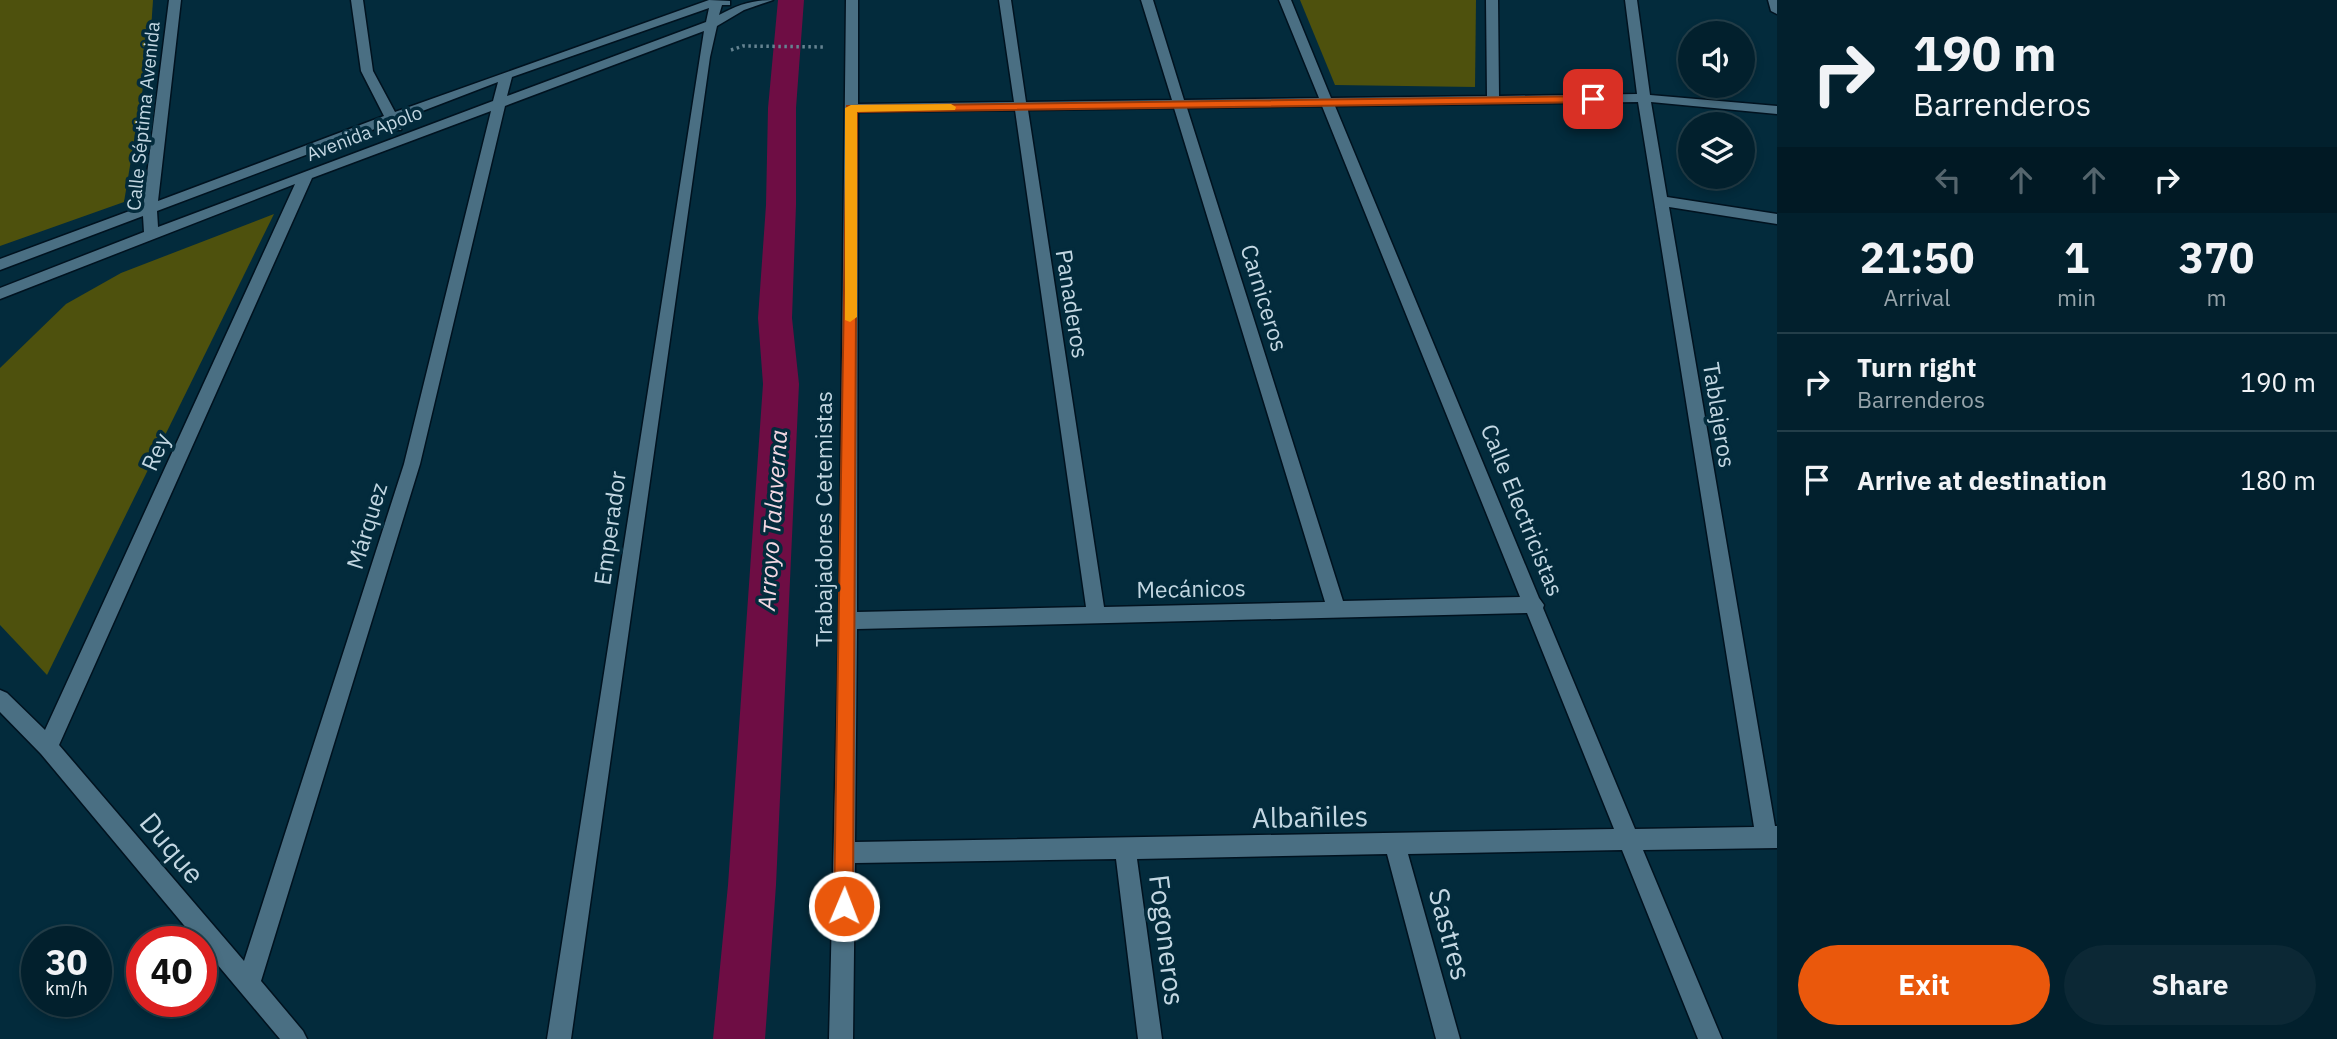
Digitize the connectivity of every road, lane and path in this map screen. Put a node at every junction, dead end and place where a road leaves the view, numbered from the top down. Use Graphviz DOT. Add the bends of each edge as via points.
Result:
graph roads {
  1 [pos="175,0"];
  2 [pos="357,0"];
  3 [pos="668,0"];
  4 [pos="717,0"];
  5 [pos="767,0"];
  6 [pos="852,0"];
  7 [pos="1005,0"];
  8 [pos="1147,0"];
  9 [pos="1285,0"];
  10 [pos="1492,0"];
  11 [pos="1631,0"];
  12 [pos="1774,0"];
  13 [pos="740,8"];
  14 [pos="1777,11"];
  15 [pos="659,20"];
  16 [pos="712,24"];
  17 [pos="743,46"];
  18 [pos="825,47"];
  19 [pos="506,75"];
  20 [pos="1644,98"];
  21 [pos="1493,101"];
  22 [pos="499,103"];
  23 [pos="1327,103"];
  24 [pos="1180,104"];
  25 [pos="1020,107"];
  26 [pos="851,108"];
  27 [pos="1777,110"];
  28 [pos="390,118"];
  29 [pos="404,139"];
  30 [pos="306,176"];
  31 [pos="1661,201"];
  32 [pos="150,209"];
  33 [pos="1777,219"];
  34 [pos="151,237"];
  35 [pos="0,265"];
  36 [pos="0,295"];
  37 [pos="1535,605"];
  38 [pos="1337,610"];
  39 [pos="1096,615"];
  40 [pos="848,621"];
  41 [pos="0,699"];
  42 [pos="48,747"];
  43 [pos="1771,837"];
  44 [pos="1629,840"];
  45 [pos="1395,844"];
  46 [pos="1125,848"];
  47 [pos="845,853"];
  48 [pos="248,985"];
  49 [pos="295,1039"];
  50 [pos="559,1039"];
  51 [pos="841,1039"];
  52 [pos="1150,1039"];
  53 [pos="1448,1039"];
  54 [pos="1710,1039"];
  1 -- 32 [label="street, Calle Séptima Avenida"];
  2 -- 28 [label="street" via="367,71"];
  3 -- 15 [label="street"];
  4 -- 13 [label="street"];
  4 -- 15 [label="street, Avenida Apolo"];
  4 -- 16 [label="street, Emperador"];
  5 -- 13 [label="street, Avenida Apolo"];
  6 -- 26 [label="street, Trabajadores Cetemistas"];
  7 -- 25 [label="street, Panaderos"];
  8 -- 24 [label="street, Carniceros"];
  9 -- 23 [label="street, Calle Electricistas"];
  10 -- 21 [label="street"];
  11 -- 20 [label="street, Tablajeros"];
  12 -- 14 [label="street"];
  13 -- 16 [label="street, Avenida Apolo"];
  15 -- 19 [label="street, Avenida Apolo"];
  16 -- 22 [label="street, Avenida Apolo"];
  16 -- 50 [label="street, Emperador"];
  17 -- 18 [label="path"];
  19 -- 22 [label="street, Márquez"];
  19 -- 28 [label="street, Avenida Apolo"];
  20 -- 21 [label="street"];
  20 -- 27 [label="street"];
  20 -- 31 [label="street, Tablajeros"];
  21 -- 23 [label="street"];
  22 -- 29 [label="street, Avenida Apolo"];
  22 -- 48 [label="street, Márquez" via="412,464"];
  23 -- 24 [label="street"];
  23 -- 37 [label="street, Calle Electricistas"];
  24 -- 25 [label="street"];
  24 -- 38 [label="street, Carniceros"];
  25 -- 26 [label="street"];
  25 -- 39 [label="street, Panaderos"];
  26 -- 40 [label="street, Trabajadores Cetemistas"];
  28 -- 29 [label="street"];
  28 -- 32 [label="street, Avenida Apolo"];
  29 -- 30 [label="street, Avenida Apolo"];
  30 -- 34 [label="street, Avenida Apolo"];
  30 -- 42 [label="street, Rey"];
  31 -- 33 [label="street"];
  31 -- 43 [label="street, Tablajeros"];
  32 -- 34 [label="street, Calle Séptima Avenida"];
  32 -- 35 [label="street, Avenida Apolo"];
  34 -- 36 [label="street, Avenida Apolo"];
  37 -- 38 [label="street, Mecánicos"];
  37 -- 44 [label="street, Calle Electricistas"];
  38 -- 39 [label="street, Mecánicos"];
  39 -- 40 [label="street, Mecánicos"];
  40 -- 47 [label="street, Trabajadores Cetemistas"];
  41 -- 42 [label="street, Duque"];
  42 -- 48 [label="street, Duque"];
  43 -- 44 [label="street, Albañiles"];
  44 -- 45 [label="street, Albañiles"];
  44 -- 54 [label="street, Calle Electricistas"];
  45 -- 46 [label="street, Albañiles"];
  45 -- 53 [label="street, Sastres"];
  46 -- 47 [label="street, Albañiles"];
  46 -- 52 [label="street, Fogoneros"];
  47 -- 51 [label="street, Trabajadores Cetemistas"];
  48 -- 49 [label="street, Duque"];
}
